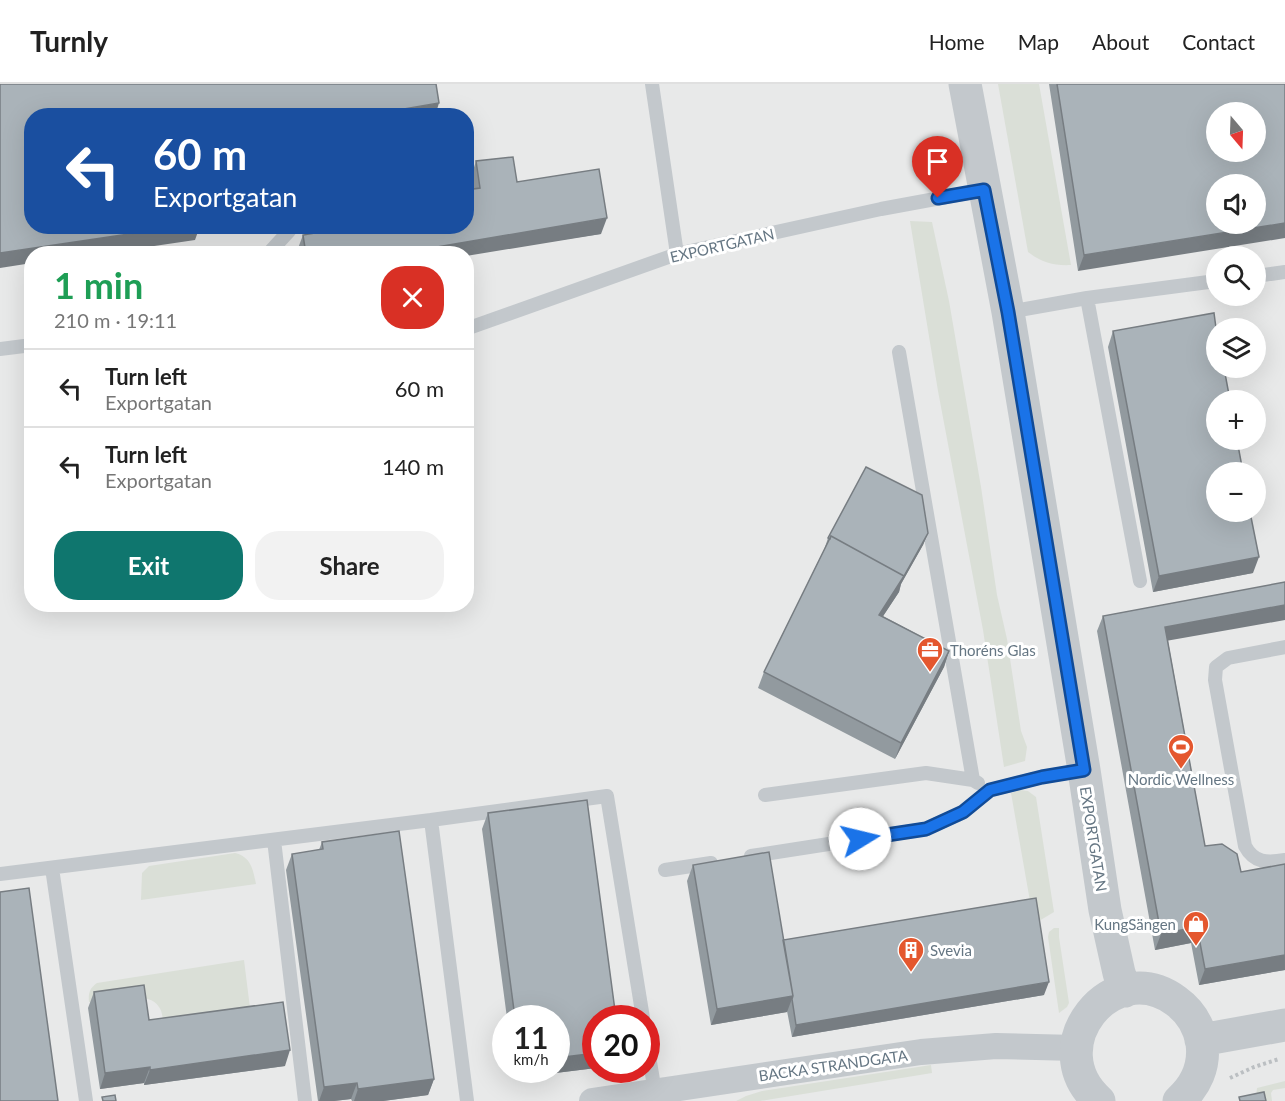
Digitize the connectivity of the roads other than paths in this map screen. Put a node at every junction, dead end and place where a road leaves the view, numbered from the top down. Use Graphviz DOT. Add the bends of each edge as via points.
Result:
graph roads {
  1 [pos="652,84"];
  2 [pos="965,84"];
  3 [pos="984,190"];
  4 [pos="286,234"];
  5 [pos="275,246"];
  6 [pos="676,254"];
  7 [pos="1285,272"];
  8 [pos="1266,275"];
  9 [pos="1206,282"];
  10 [pos="1087,298"];
  11 [pos="1008,312"];
  12 [pos="474,326"];
  13 [pos="24,346"];
  14 [pos="0,349"];
  15 [pos="899,352"];
  16 [pos="1140,581"];
  17 [pos="1285,647"];
  18 [pos="1084,770"];
  19 [pos="972,780"];
  20 [pos="990,790"];
  21 [pos="765,795"];
  22 [pos="431,820"];
  23 [pos="274,840"];
  24 [pos="1285,860"];
  25 [pos="52,868"];
  26 [pos="664,870"];
  27 [pos="0,874"];
  28 [pos="1125,990"];
  29 [pos="641,1005"];
  30 [pos="1285,1025"];
  31 [pos="1201,1040"];
  32 [pos="1076,1048"];
  33 [pos="654,1083"];
  34 [pos="655,1092"];
  35 [pos="86,1101"];
  36 [pos="305,1101"];
  37 [pos="467,1101"];
  38 [pos="592,1101"];
  39 [pos="1099,1101"];
  40 [pos="1179,1101"];
  1 -- 6 [label="lane"];
  2 -- 3 [label="street, EXPORTGATAN"];
  3 -- 6 [label="lane, EXPORTGATAN"];
  3 -- 11 [label="street, EXPORTGATAN"];
  4 -- 5 [label="lane"];
  6 -- 12 [label="lane, EXPORTGATAN"];
  7 -- 8 [label="lane"];
  9 -- 10 [label="lane"];
  10 -- 11 [label="lane"];
  10 -- 16 [label="lane"];
  11 -- 18 [label="street, EXPORTGATAN"];
  13 -- 14 [label="lane"];
  15 -- 19 [label="lane"];
  17 -- 24 [label="lane" via="1228,658 1216,667 1215,680 1245,846 1251,856 1260,860"];
  18 -- 20 [label="lane"];
  18 -- 28 [label="street, EXPORTGATAN" via="1105,910"];
  19 -- 20 [label="lane"];
  19 -- 21 [label="lane" via="926,773"];
  20 -- 26 [label="lane" via="963,812 926,829"];
  22 -- 23 [label="lane"];
  22 -- 29 [label="lane" via="607,796"];
  22 -- 37 [label="lane"];
  23 -- 25 [label="lane"];
  23 -- 36 [label="lane"];
  25 -- 27 [label="lane"];
  25 -- 35 [label="lane"];
  28 -- 31 [label="street" via="1155,991 1173,999 1194,1021"];
  28 -- 32 [label="street" via="1106,998 1091,1011"];
  30 -- 31 [label="street"];
  31 -- 40 [label="street" via="1200,1069 1192,1088"];
  32 -- 34 [label="street, BACKA STRANDGATA" via="996,1046 921,1052"];
  32 -- 39 [label="street" via="1080,1076"];
  33 -- 34 [label="lane"];
  34 -- 38 [label="street, BACKA STRANDGATA"];
}
